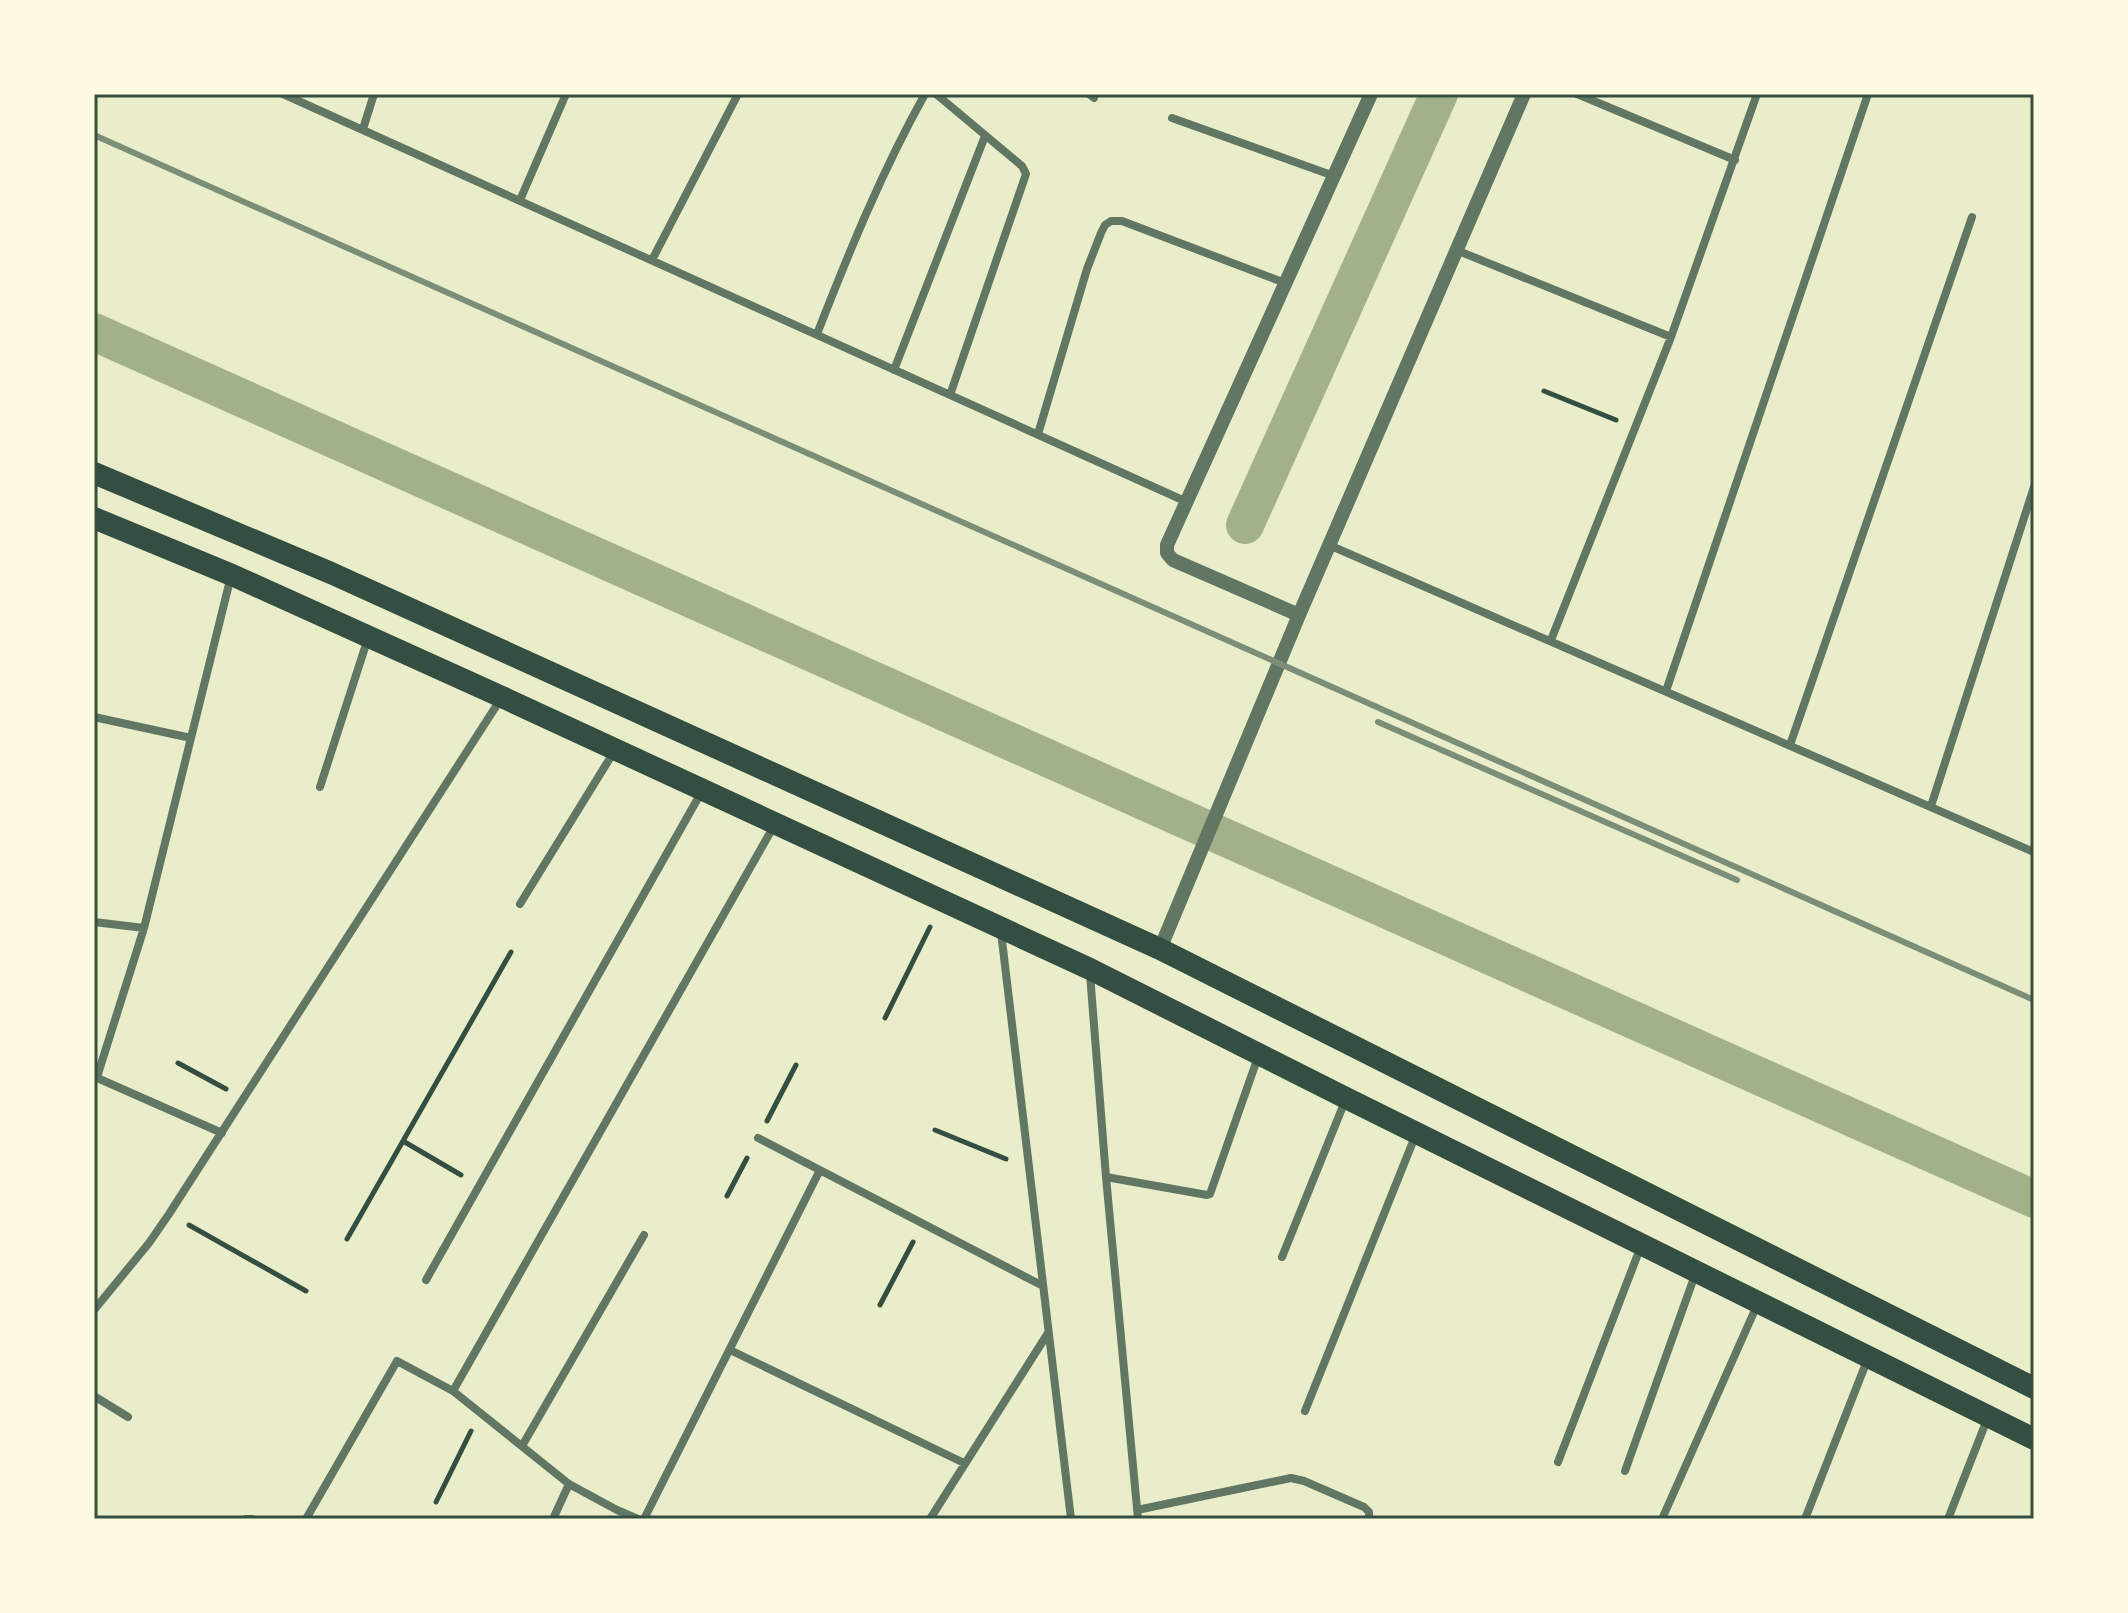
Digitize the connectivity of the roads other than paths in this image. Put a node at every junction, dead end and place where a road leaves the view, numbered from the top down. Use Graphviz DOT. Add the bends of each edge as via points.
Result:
graph roads {
  1 [pos="283,94"];
  2 [pos="374,94"];
  3 [pos="566,94"];
  4 [pos="738,94"];
  5 [pos="925,94"];
  6 [pos="936,94"];
  7 [pos="1371,94"];
  8 [pos="1524,94"];
  9 [pos="1577,94"];
  10 [pos="1757,94"];
  11 [pos="1868,94"];
  12 [pos="1172,118"];
  13 [pos="363,129"];
  14 [pos="985,136"];
  15 [pos="1735,160"];
  16 [pos="1334,176"];
  17 [pos="520,200"];
  18 [pos="1972,217"];
  19 [pos="1456,250"];
  20 [pos="652,260"];
  21 [pos="1285,283"];
  22 [pos="817,334"];
  23 [pos="1671,337"];
  24 [pos="894,370"];
  25 [pos="950,395"];
  26 [pos="1038,434"];
  27 [pos="94,473"];
  28 [pos="2034,487"];
  29 [pos="1187,502"];
  30 [pos="94,518"];
  31 [pos="1329,545"];
  32 [pos="232,575"];
  33 [pos="1299,615"];
  34 [pos="368,637"];
  35 [pos="1551,640"];
  36 [pos="1666,691"];
  37 [pos="502,697"];
  38 [pos="94,717"];
  39 [pos="191,738"];
  40 [pos="1790,745"];
  41 [pos="616,750"];
  42 [pos="320,787"];
  43 [pos="702,790"];
  44 [pos="1931,806"];
  45 [pos="775,823"];
  46 [pos="2034,852"];
  47 [pos="520,904"];
  48 [pos="94,922"];
  49 [pos="144,928"];
  50 [pos="1000,928"];
  51 [pos="1160,949"];
  52 [pos="1090,969"];
  53 [pos="1259,1053"];
  54 [pos="96,1077"];
  55 [pos="1346,1098"];
  56 [pos="222,1133"];
  57 [pos="1417,1133"];
  58 [pos="758,1138"];
  59 [pos="820,1170"];
  60 [pos="1106,1177"];
  61 [pos="644,1235"];
  62 [pos="1641,1244"];
  63 [pos="1282,1257"];
  64 [pos="1696,1271"];
  65 [pos="426,1280"];
  66 [pos="1043,1286"];
  67 [pos="1758,1302"];
  68 [pos="94,1310"];
  69 [pos="1049,1332"];
  70 [pos="730,1350"];
  71 [pos="1868,1357"];
  72 [pos="2034,1388"];
  73 [pos="453,1391"];
  74 [pos="94,1396"];
  75 [pos="1305,1411"];
  76 [pos="1988,1416"];
  77 [pos="128,1417"];
  78 [pos="2034,1439"];
  79 [pos="522,1446"];
  80 [pos="1558,1462"];
  81 [pos="964,1463"];
  82 [pos="1625,1471"];
  83 [pos="569,1484"];
  84 [pos="1137,1515"];
  85 [pos="246,1519"];
  86 [pos="252,1519"];
  87 [pos="306,1519"];
  88 [pos="553,1519"];
  89 [pos="641,1519"];
  90 [pos="930,1519"];
  91 [pos="1071,1519"];
  92 [pos="1369,1519"];
  93 [pos="1662,1519"];
  94 [pos="1805,1519"];
  95 [pos="1948,1519"];
  1 -- 13 [label="street"];
  2 -- 13 [label="street"];
  3 -- 17 [label="street"];
  4 -- 20 [label="street"];
  5 -- 22 [label="street" via="865,212"];
  6 -- 14 [label="street"];
  7 -- 16 [label="street"];
  8 -- 19 [label="street"];
  9 -- 15 [label="street"];
  10 -- 15 [label="street"];
  11 -- 36 [label="street"];
  12 -- 16 [label="street"];
  13 -- 17 [label="street"];
  14 -- 24 [label="street"];
  14 -- 25 [label="street" via="1022,166 1026,178"];
  15 -- 23 [label="street"];
  16 -- 21 [label="street"];
  17 -- 20 [label="street"];
  18 -- 40 [label="street"];
  19 -- 23 [label="street"];
  19 -- 31 [label="street"];
  20 -- 22 [label="street"];
  21 -- 26 [label="street" via="1111,221 1087,269"];
  21 -- 29 [label="street"];
  22 -- 24 [label="street"];
  23 -- 35 [label="street"];
  24 -- 25 [label="street"];
  25 -- 26 [label="street"];
  26 -- 29 [label="street"];
  27 -- 51 [label="highway" via="331,573"];
  28 -- 44 [label="street"];
  29 -- 33 [label="street" via="1167,545 1173,560"];
  30 -- 32 [label="highway"];
  31 -- 33 [label="street"];
  31 -- 35 [label="street"];
  32 -- 34 [label="highway"];
  32 -- 39 [label="street"];
  33 -- 51 [label="street"];
  34 -- 37 [label="highway"];
  34 -- 42 [label="street"];
  35 -- 36 [label="street"];
  36 -- 40 [label="street"];
  37 -- 41 [label="highway"];
  37 -- 56 [label="street"];
  38 -- 39 [label="street"];
  39 -- 49 [label="street"];
  40 -- 44 [label="street"];
  41 -- 43 [label="highway"];
  41 -- 47 [label="street"];
  43 -- 45 [label="highway"];
  43 -- 65 [label="street"];
  44 -- 46 [label="street"];
  45 -- 50 [label="highway"];
  45 -- 73 [label="street"];
  48 -- 49 [label="street"];
  49 -- 54 [label="street"];
  50 -- 52 [label="highway"];
  50 -- 66 [label="street"];
  51 -- 72 [label="highway"];
  52 -- 53 [label="highway"];
  52 -- 60 [label="street"];
  53 -- 55 [label="highway"];
  53 -- 60 [label="street" via="1210,1194"];
  54 -- 56 [label="street"];
  55 -- 57 [label="highway"];
  55 -- 63 [label="street"];
  56 -- 68 [label="street" via="169,1214"];
  57 -- 62 [label="highway"];
  57 -- 75 [label="street"];
  58 -- 59 [label="street"];
  59 -- 66 [label="street"];
  59 -- 70 [label="street"];
  60 -- 84 [label="street"];
  61 -- 79 [label="street"];
  62 -- 64 [label="highway"];
  62 -- 80 [label="street"];
  64 -- 67 [label="highway"];
  64 -- 82 [label="street"];
  66 -- 69 [label="street"];
  67 -- 71 [label="highway"];
  67 -- 93 [label="street"];
  69 -- 81 [label="street"];
  69 -- 91 [label="street"];
  70 -- 81 [label="street"];
  70 -- 89 [label="street"];
  71 -- 76 [label="highway"];
  71 -- 94 [label="street"];
  73 -- 79 [label="street"];
  73 -- 87 [label="street" via="397,1361"];
  74 -- 77 [label="street"];
  76 -- 78 [label="highway"];
  76 -- 95 [label="street"];
  79 -- 83 [label="street"];
  81 -- 90 [label="street"];
  83 -- 88 [label="street"];
  83 -- 89 [label="street"];
  84 -- 92 [label="street" via="1291,1478 1364,1507"];
  85 -- 86 [label="street"];
}
